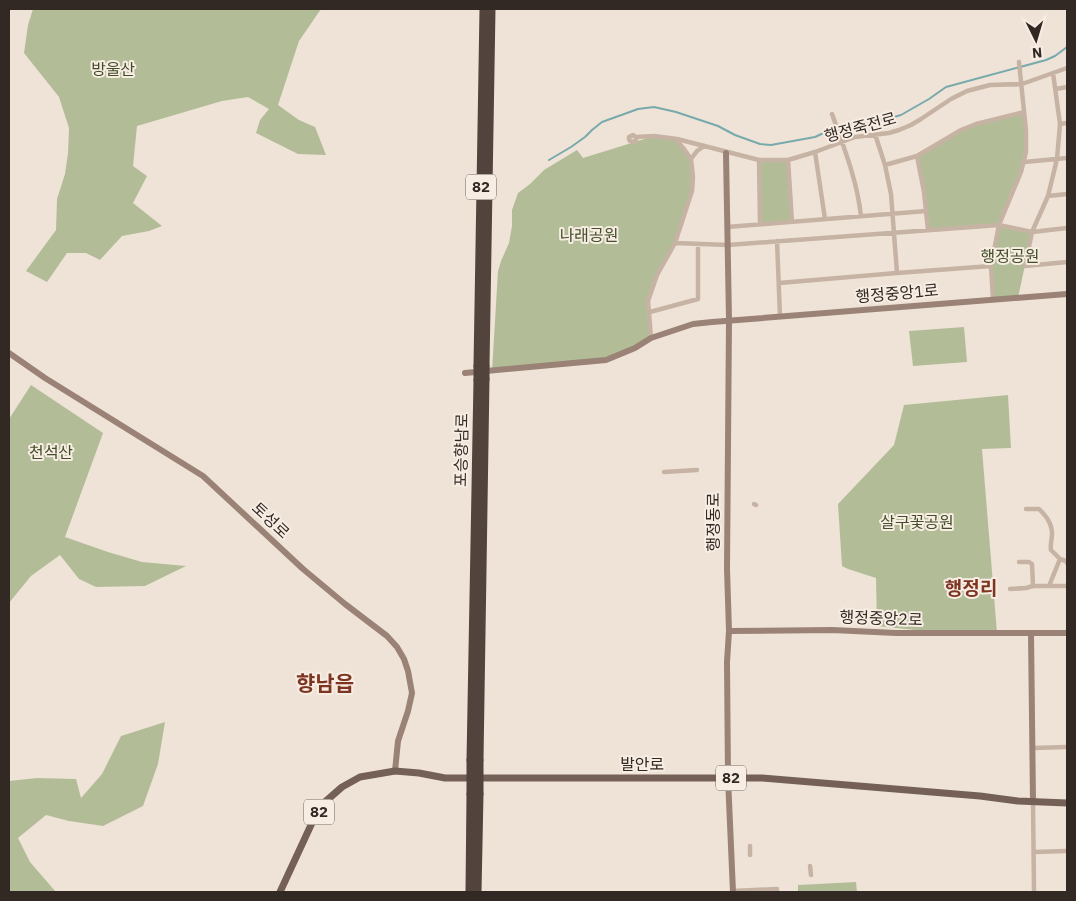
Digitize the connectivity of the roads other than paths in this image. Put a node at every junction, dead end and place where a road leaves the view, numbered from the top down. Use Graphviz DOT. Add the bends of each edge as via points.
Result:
graph roads {
  1 [pos="484,9"];
  2 [pos="492,9"];
  3 [pos="1019,63"];
  4 [pos="1067,68"];
  5 [pos="1054,73"];
  6 [pos="1022,84"];
  7 [pos="1067,88"];
  8 [pos="1056,89"];
  9 [pos="1024,112"];
  10 [pos="832,114"];
  11 [pos="1067,123"];
  12 [pos="1060,124"];
  13 [pos="875,134"];
  14 [pos="636,137"];
  15 [pos="674,138"];
  16 [pos="842,142"];
  17 [pos="704,146"];
  18 [pos="815,152"];
  19 [pos="726,153"];
  20 [pos="917,156"];
  21 [pos="1067,158"];
  22 [pos="691,159"];
  23 [pos="1057,159"];
  24 [pos="759,160"];
  25 [pos="788,160"];
  26 [pos="1024,162"];
  27 [pos="885,165"];
  28 [pos="1067,194"];
  29 [pos="1048,196"];
  30 [pos="926,211"];
  31 [pos="893,214"];
  32 [pos="861,216"];
  33 [pos="825,219"];
  34 [pos="792,222"];
  35 [pos="760,224"];
  36 [pos="999,225"];
  37 [pos="727,227"];
  38 [pos="1067,228"];
  39 [pos="928,230"];
  40 [pos="895,232"];
  41 [pos="1032,232"];
  42 [pos="777,241"];
  43 [pos="675,243"];
  44 [pos="698,244"];
  45 [pos="728,244"];
  46 [pos="1067,262"];
  47 [pos="991,266"];
  48 [pos="897,273"];
  49 [pos="779,283"];
  50 [pos="1067,294"];
  51 [pos="993,299"];
  52 [pos="650,312"];
  53 [pos="780,316"];
  54 [pos="729,320"];
  55 [pos="651,338"];
  56 [pos="9,353"];
  57 [pos="481,366"];
  58 [pos="465,373"];
  59 [pos="697,470"];
  60 [pos="664,472"];
  61 [pos="1026,509"];
  62 [pos="1060,560"];
  63 [pos="1019,562"];
  64 [pos="1067,563"];
  65 [pos="1033,586"];
  66 [pos="1049,586"];
  67 [pos="1067,586"];
  68 [pos="1010,589"];
  69 [pos="729,631"];
  70 [pos="1067,633"];
  71 [pos="1031,634"];
  72 [pos="1033,748"];
  73 [pos="1066,749"];
  74 [pos="395,771"];
  75 [pos="728,778"];
  76 [pos="475,794"];
  77 [pos="1033,802"];
  78 [pos="1067,804"];
  79 [pos="750,846"];
  80 [pos="1067,851"];
  81 [pos="1034,852"];
  82 [pos="750,855"];
  83 [pos="810,866"];
  84 [pos="811,875"];
  85 [pos="469,890"];
  86 [pos="280,892"];
  87 [pos="477,892"];
  88 [pos="733,892"];
  89 [pos="777,892"];
  90 [pos="1034,892"];
  1 -- 57 [label="highway, 포승향남로 / 82"];
  2 -- 57 [label="highway, 포승향남로 / 82"];
  3 -- 6 [label="street"];
  4 -- 5 [label="street, 행정죽전로"];
  5 -- 6 [label="street, 행정죽전로"];
  5 -- 8 [label="street"];
  6 -- 9 [label="street"];
  6 -- 13 [label="street, 행정죽전로" via="990,85 967,91 911,125"];
  7 -- 8 [label="street"];
  8 -- 12 [label="street"];
  9 -- 20 [label="street" via="961,130"];
  9 -- 26 [label="street"];
  10 -- 16 [label="street"];
  11 -- 12 [label="street"];
  12 -- 23 [label="street"];
  13 -- 16 [label="street, 행정죽전로"];
  13 -- 27 [label="street"];
  14 -- 15 [label="street, 행정죽전로"];
  15 -- 17 [label="street, 행정죽전로"];
  15 -- 22 [label="street"];
  16 -- 18 [label="street, 행정죽전로"];
  16 -- 32 [label="street" via="855,179"];
  17 -- 19 [label="street, 행정죽전로"];
  17 -- 22 [label="street"];
  18 -- 25 [label="street, 행정죽전로"];
  18 -- 33 [label="street"];
  19 -- 24 [label="street, 행정죽전로"];
  19 -- 37 [label="street, 행정동로"];
  20 -- 27 [label="street"];
  20 -- 30 [label="street"];
  21 -- 23 [label="street"];
  22 -- 43 [label="street" via="692,191"];
  23 -- 26 [label="street"];
  23 -- 29 [label="street"];
  24 -- 25 [label="street, 행정죽전로"];
  24 -- 35 [label="street"];
  25 -- 34 [label="street"];
  26 -- 36 [label="street"];
  27 -- 31 [label="street"];
  28 -- 29 [label="street"];
  29 -- 41 [label="street"];
  30 -- 31 [label="street"];
  30 -- 39 [label="street"];
  31 -- 32 [label="street"];
  31 -- 40 [label="street"];
  32 -- 33 [label="street"];
  33 -- 34 [label="street"];
  34 -- 35 [label="street"];
  35 -- 37 [label="street"];
  36 -- 39 [label="street"];
  36 -- 41 [label="street"];
  36 -- 47 [label="street"];
  37 -- 45 [label="street, 행정동로"];
  38 -- 41 [label="street"];
  39 -- 40 [label="street"];
  40 -- 42 [label="street"];
  40 -- 48 [label="street"];
  41 -- 46 [label="street" via="1025,266"];
  42 -- 45 [label="street"];
  42 -- 49 [label="street"];
  43 -- 44 [label="street"];
  43 -- 52 [label="street" via="651,288"];
  44 -- 45 [label="street"];
  44 -- 52 [label="street" via="698,299"];
  45 -- 54 [label="street, 행정동로"];
  47 -- 48 [label="street"];
  47 -- 51 [label="street"];
  48 -- 49 [label="street"];
  49 -- 53 [label="street"];
  50 -- 51 [label="street, 행정중앙1로"];
  51 -- 53 [label="street, 행정중앙1로"];
  52 -- 55 [label="street"];
  53 -- 54 [label="street, 행정중앙1로"];
  54 -- 55 [label="street, 행정중앙1로" via="693,324"];
  54 -- 69 [label="street, 행정동로"];
  55 -- 58 [label="street, 행정중앙1로" via="606,360"];
  56 -- 74 [label="street, 토성로" via="203,476 304,569 398,647 408,671 412,693 398,741"];
  57 -- 76 [label="highway, 포승향남로 / 82, bridge"];
  59 -- 60 [label="street"];
  61 -- 62 [label="street" via="1039,508 1048,519 1052,530 1052,550"];
  62 -- 64 [label="street"];
  62 -- 66 [label="street"];
  63 -- 65 [label="street" via="1032,564"];
  65 -- 66 [label="street"];
  65 -- 68 [label="street"];
  66 -- 67 [label="street"];
  69 -- 71 [label="street, 행정중앙2로"];
  69 -- 75 [label="street, 행정동로"];
  70 -- 71 [label="street, 행정중앙2로"];
  71 -- 72 [label="street"];
  72 -- 73 [label="street"];
  72 -- 77 [label="street"];
  74 -- 75 [label="main road, 발안로 / 82" via="445,778"];
  74 -- 86 [label="main road, 발안로 / 82" via="360,778 342,787 326,801 311,825"];
  75 -- 77 [label="main road, 발안로 / 82" via="818,782"];
  75 -- 88 [label="street, 행정동로"];
  76 -- 85 [label="highway, 포승향남로 / 82"];
  76 -- 87 [label="highway, 포승향남로 / 82"];
  77 -- 78 [label="main road, 발안로 / 82"];
  77 -- 81 [label="street"];
  79 -- 82 [label="street"];
  80 -- 81 [label="street"];
  81 -- 90 [label="street"];
  83 -- 84 [label="street"];
  88 -- 89 [label="street" via="776,889"];
}
